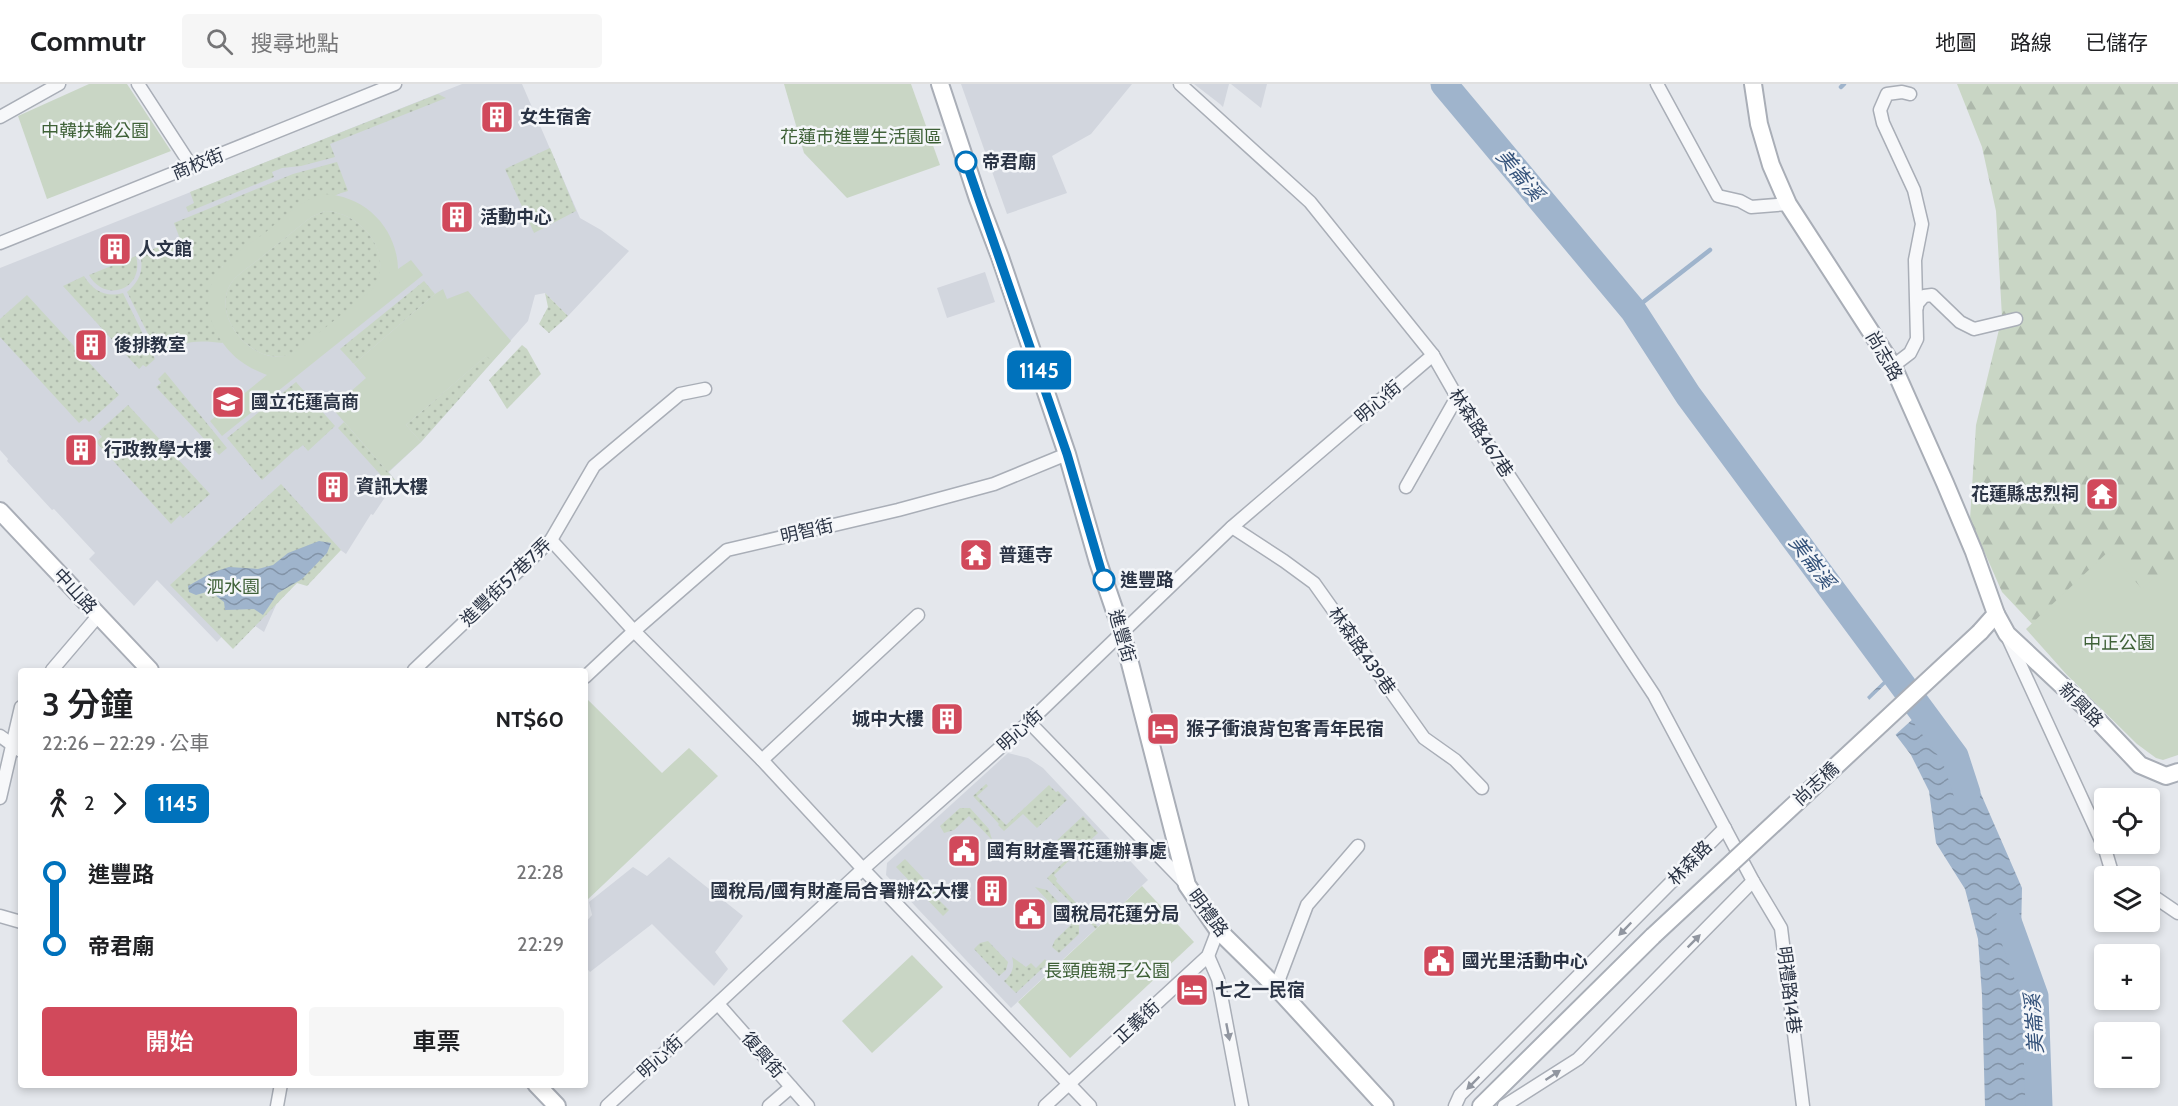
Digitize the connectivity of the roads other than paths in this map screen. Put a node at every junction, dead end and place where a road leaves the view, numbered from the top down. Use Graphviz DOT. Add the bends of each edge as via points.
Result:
graph roads {
  1 [pos="60,84"];
  2 [pos="138,84"];
  3 [pos="395,84"];
  4 [pos="940,84"];
  5 [pos="1180,84"];
  6 [pos="1657,84"];
  7 [pos="1753,84"];
  8 [pos="1910,94"];
  9 [pos="0,117"];
  10 [pos="192,167"];
  11 [pos="1788,204"];
  12 [pos="0,243"];
  13 [pos="1917,304"];
  14 [pos="2016,319"];
  15 [pos="1433,355"];
  16 [pos="1893,366"];
  17 [pos="705,389"];
  18 [pos="1457,397"];
  19 [pos="1067,454"];
  20 [pos="1406,488"];
  21 [pos="0,511"];
  22 [pos="1232,527"];
  23 [pos="551,540"];
  24 [pos="1996,614"];
  25 [pos="918,615"];
  26 [pos="98,616"];
  27 [pos="634,631"];
  28 [pos="1122,632"];
  29 [pos="2007,634"];
  30 [pos="54,668"];
  31 [pos="148,668"];
  32 [pos="416,668"];
  33 [pos="588,674"];
  34 [pos="1029,722"];
  35 [pos="0,736"];
  36 [pos="17,748"];
  37 [pos="762,760"];
  38 [pos="2178,772"];
  39 [pos="1482,788"];
  40 [pos="0,798"];
  41 [pos="1725,828"];
  42 [pos="1358,846"];
  43 [pos="2110,866"];
  44 [pos="863,869"];
  45 [pos="1753,881"];
  46 [pos="1187,885"];
  47 [pos="2160,901"];
  48 [pos="2178,913"];
  49 [pos="0,916"];
  50 [pos="18,921"];
  51 [pos="1218,930"];
  52 [pos="1208,956"];
  53 [pos="1276,987"];
  54 [pos="718,1004"];
  55 [pos="1070,1083"];
  56 [pos="791,1087"];
  57 [pos="280,1088"];
  58 [pos="540,1088"];
  59 [pos="277,1106"];
  60 [pos="557,1106"];
  61 [pos="607,1106"];
  62 [pos="769,1106"];
  63 [pos="808,1106"];
  64 [pos="1045,1106"];
  65 [pos="1090,1106"];
  66 [pos="1242,1106"];
  67 [pos="1385,1106"];
  68 [pos="1455,1106"];
  69 [pos="1481,1106"];
  70 [pos="1504,1106"];
  71 [pos="1803,1106"];
  1 -- 9 [label="street"];
  2 -- 10 [label="street"];
  3 -- 10 [label="street, 商校街"];
  4 -- 19 [label="street, 進豐街"];
  5 -- 15 [label="street, 林森路467巷" via="1310,202"];
  6 -- 11 [label="street" via="1718,196 1751,207"];
  7 -- 11 [label="street, 尚志路" via="1771,165"];
  8 -- 13 [label="street" via="1887,94 1880,110 1882,123 1914,190 1922,224 1915,260"];
  10 -- 12 [label="street, 商校街"];
  11 -- 16 [label="street, 尚志路"];
  13 -- 14 [label="street" via="1924,296 1932,295 1960,322 1974,329"];
  13 -- 16 [label="street" via="1919,348"];
  15 -- 18 [label="street, 林森路467巷"];
  15 -- 22 [label="street, 明心街"];
  16 -- 24 [label="street, 尚志路" via="1945,483"];
  17 -- 23 [label="street, 進豐街57巷7弄" via="680,394 594,466"];
  18 -- 20 [label="street"];
  18 -- 41 [label="street, 林森路467巷" via="1654,695"];
  19 -- 27 [label="street, 明智街" via="994,484 727,550"];
  19 -- 28 [label="street, 進豐街"];
  21 -- 26 [label="street, 中山路"];
  22 -- 28 [label="street, 明心街"];
  22 -- 39 [label="street, 林森路439巷" via="1314,583 1424,738 1455,760"];
  23 -- 27 [label="street"];
  23 -- 32 [label="street, 進豐街57巷7弄"];
  24 -- 29 [label="street, 新興路"];
  24 -- 69 [label="street, 尚志橋, bridge" via="1653,936"];
  25 -- 37 [label="street"];
  26 -- 30 [label="street"];
  26 -- 31 [label="street, 中山路"];
  27 -- 33 [label="street, 明智街"];
  27 -- 37 [label="street"];
  28 -- 34 [label="street, 明心街"];
  28 -- 46 [label="street, 進豐街"];
  29 -- 38 [label="street, 新興路" via="2140,765 2166,776"];
  29 -- 43 [label="street"];
  34 -- 44 [label="street, 明心街"];
  34 -- 46 [label="street, 明禮路"];
  35 -- 36 [label="street"];
  36 -- 40 [label="street"];
  37 -- 44 [label="street"];
  41 -- 45 [label="street, 林森路"];
  41 -- 68 [label="street, 林森路, one-way" via="1460,1095"];
  42 -- 53 [label="street" via="1307,905"];
  44 -- 54 [label="street, 明心街"];
  44 -- 55 [label="street"];
  70 -- 45 [label="street, one-way" via="1578,1059"];
  45 -- 71 [label="street, 明禮路14巷" via="1781,928"];
  46 -- 51 [label="street, 明禮路"];
  47 -- 48 [label="street"];
  49 -- 50 [label="street"];
  51 -- 52 [label="street, 正義街"];
  51 -- 53 [label="street, 明禮路"];
  52 -- 55 [label="street, 正義街"];
  52 -- 66 [label="street, one-way" via="1218,979"];
  53 -- 67 [label="street, 明禮路"];
  54 -- 56 [label="street, 復興街"];
  54 -- 61 [label="street, 明心街"];
  55 -- 64 [label="street, 正義街"];
  55 -- 65 [label="street"];
  56 -- 62 [label="street"];
  56 -- 63 [label="street, 復興街"];
  57 -- 59 [label="street"];
  58 -- 60 [label="street"];
}
